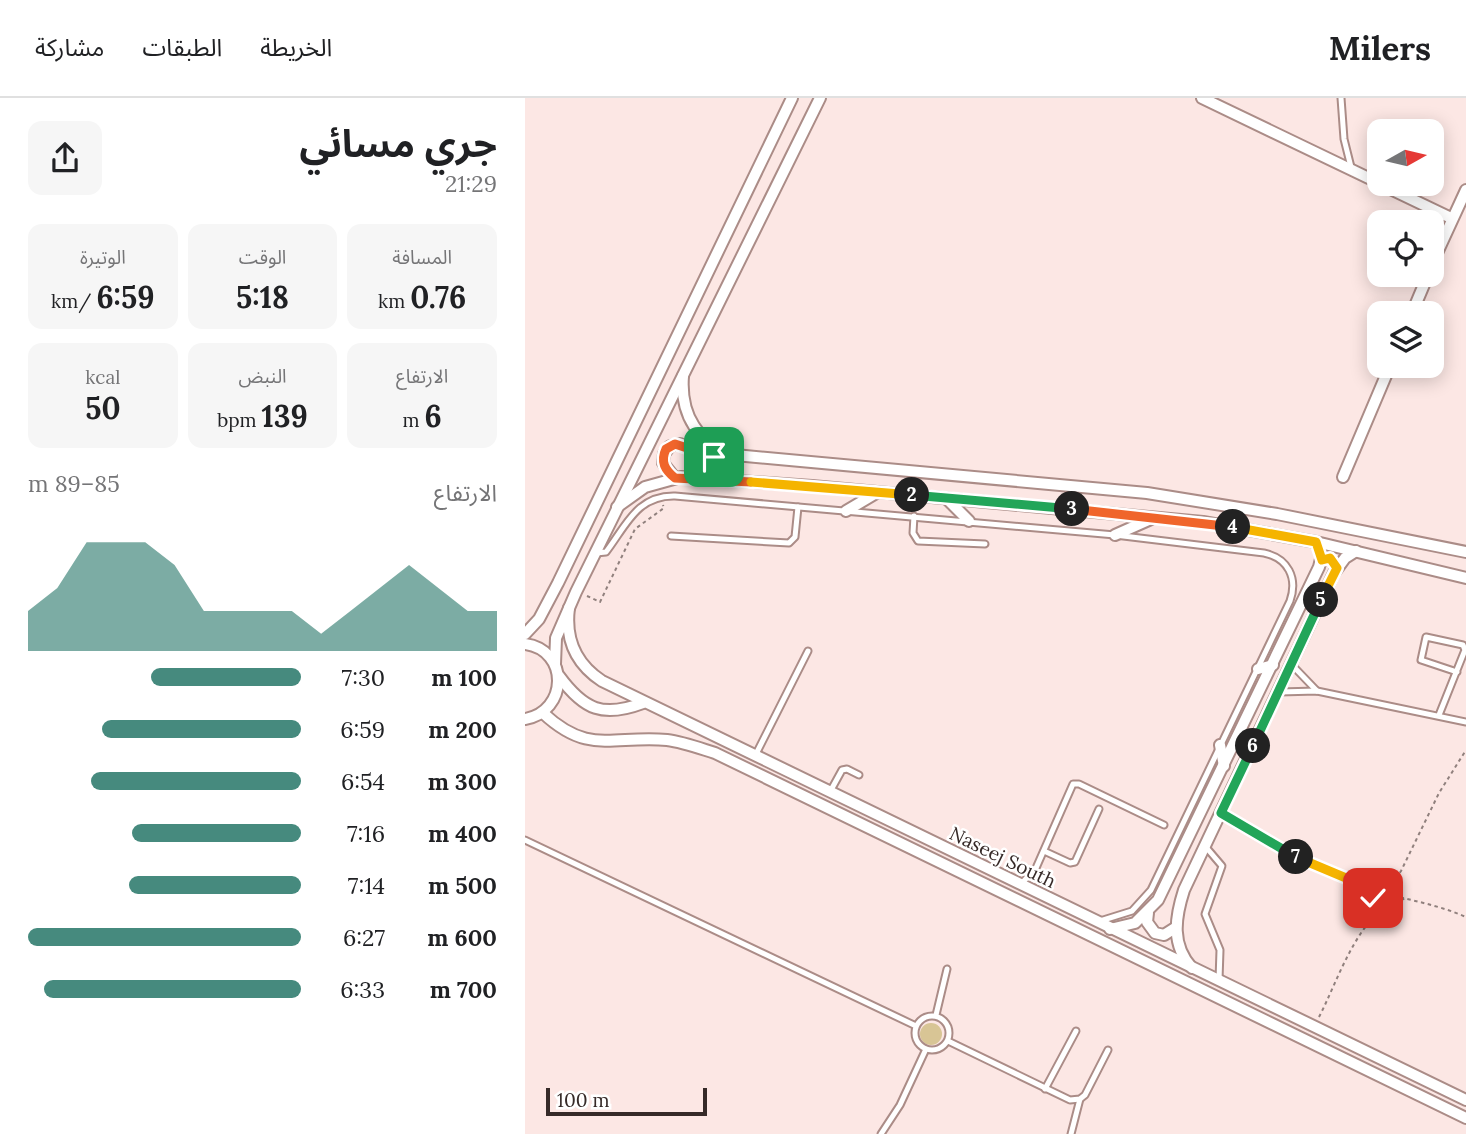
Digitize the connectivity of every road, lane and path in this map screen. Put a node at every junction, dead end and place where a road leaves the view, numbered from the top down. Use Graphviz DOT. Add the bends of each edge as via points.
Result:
graph roads {
  1 [pos="792,98"];
  2 [pos="820,98"];
  3 [pos="1202,98"];
  4 [pos="1341,98"];
  5 [pos="1352,170"];
  6 [pos="1367,178"];
  7 [pos="1466,190"];
  8 [pos="1404,196"];
  9 [pos="1451,218"];
  10 [pos="1444,235"];
  11 [pos="711,271"];
  12 [pos="730,281"];
  13 [pos="683,376"];
  14 [pos="1384,378"];
  15 [pos="727,452"];
  16 [pos="1343,477"];
  17 [pos="675,478"];
  18 [pos="878,492"];
  19 [pos="659,497"];
  20 [pos="946,498"];
  21 [pos="797,506"];
  22 [pos="617,507"];
  23 [pos="846,511"];
  24 [pos="914,516"];
  25 [pos="1153,518"];
  26 [pos="969,522"];
  27 [pos="1115,535"];
  28 [pos="671,536"];
  29 [pos="1316,542"];
  30 [pos="985,544"];
  31 [pos="1356,551"];
  32 [pos="1466,552"];
  33 [pos="596,553"];
  34 [pos="1322,560"];
  35 [pos="1337,568"];
  36 [pos="1466,578"];
  37 [pos="576,592"];
  38 [pos="569,608"];
  39 [pos="525,634"];
  40 [pos="525,644"];
  41 [pos="808,651"];
  42 [pos="555,664"];
  43 [pos="1273,665"];
  44 [pos="1292,665"];
  45 [pos="1258,669"];
  46 [pos="1457,672"];
  47 [pos="559,676"];
  48 [pos="1317,691"];
  49 [pos="1279,692"];
  50 [pos="643,703"];
  51 [pos="543,713"];
  52 [pos="1439,715"];
  53 [pos="525,719"];
  54 [pos="1466,722"];
  55 [pos="1220,745"];
  56 [pos="1466,750"];
  57 [pos="755,758"];
  58 [pos="1224,767"];
  59 [pos="859,775"];
  60 [pos="829,794"];
  61 [pos="1099,809"];
  62 [pos="1221,813"];
  63 [pos="1164,825"];
  64 [pos="525,840"];
  65 [pos="1205,846"];
  66 [pos="1044,851"];
  67 [pos="1020,885"];
  68 [pos="1377,891"];
  69 [pos="1410,899"];
  70 [pos="1148,913"];
  71 [pos="1373,916"];
  72 [pos="1466,918"];
  73 [pos="1097,922"];
  74 [pos="1175,928"];
  75 [pos="1110,929"];
  76 [pos="947,969"];
  77 [pos="1194,970"];
  78 [pos="1220,983"];
  79 [pos="936,1016"];
  80 [pos="916,1026"];
  81 [pos="1314,1027"];
  82 [pos="1076,1031"];
  83 [pos="948,1041"];
  84 [pos="926,1049"];
  85 [pos="1108,1050"];
  86 [pos="1045,1089"];
  87 [pos="1080,1099"];
  88 [pos="1466,1100"];
  89 [pos="1466,1118"];
  90 [pos="881,1134"];
  91 [pos="1071,1134"];
  1 -- 11 [label="street"];
  2 -- 12 [label="street"];
  3 -- 5 [label="street"];
  4 -- 5 [label="lane"];
  5 -- 6 [label="street"];
  7 -- 9 [label="street"];
  8 -- 9 [label="street"];
  9 -- 10 [label="street"];
  11 -- 12 [label="street"];
  11 -- 39 [label="street" via="558,583 539,619"];
  12 -- 13 [label="street"];
  13 -- 15 [label="street" via="691,423 703,438"];
  13 -- 22 [label="street"];
  14 -- 16 [label="street"];
  15 -- 17 [label="street" via="714,457 680,444 670,446 663,463"];
  15 -- 32 [label="street" via="1157,495"];
  17 -- 18 [label="street"];
  17 -- 22 [label="street" via="645,487"];
  18 -- 20 [label="street"];
  18 -- 23 [label="street"];
  19 -- 21 [label="lane"];
  19 -- 33 [label="lane" via="636,510 606,552"];
  19 -- 37 [label="path" via="664,508 638,525 600,602"];
  20 -- 25 [label="street"];
  20 -- 26 [label="street"];
  21 -- 23 [label="lane"];
  21 -- 28 [label="lane" via="795,537 789,543"];
  22 -- 33 [label="street"];
  23 -- 24 [label="lane"];
  24 -- 26 [label="lane"];
  24 -- 30 [label="lane" via="913,533 918,541"];
  25 -- 27 [label="street"];
  25 -- 29 [label="street"];
  26 -- 27 [label="lane"];
  27 -- 45 [label="lane" via="1264,553 1282,560 1292,576 1292,596"];
  29 -- 31 [label="street"];
  29 -- 34 [label="street"];
  31 -- 35 [label="street"];
  31 -- 36 [label="street"];
  33 -- 37 [label="street"];
  34 -- 35 [label="street" via="1330,558"];
  34 -- 43 [label="street"];
  35 -- 44 [label="street"];
  37 -- 38 [label="street"];
  38 -- 42 [label="street" via="557,638"];
  38 -- 50 [label="street, Naseej South" via="571,642 583,665 601,681"];
  40 -- 42 [label="street" via="545,652"];
  41 -- 57 [label="lane"];
  42 -- 47 [label="street"];
  43 -- 45 [label="street"];
  43 -- 58 [label="street"];
  44 -- 48 [label="lane"];
  44 -- 49 [label="street"];
  45 -- 55 [label="lane"];
  46 -- 46 [label="lane" via="1463,645 1426,637 1421,660"];
  46 -- 52 [label="lane"];
  47 -- 50 [label="street" via="575,697 595,709 617,710"];
  47 -- 51 [label="street" via="554,700"];
  48 -- 49 [label="lane"];
  48 -- 52 [label="lane"];
  49 -- 62 [label="street"];
  50 -- 57 [label="street, Naseej South"];
  51 -- 53 [label="street"];
  51 -- 89 [label="street" via="580,738 667,740 715,753"];
  52 -- 54 [label="lane"];
  55 -- 58 [label="street"];
  55 -- 73 [label="lane" via="1147,896 1126,915"];
  56 -- 68 [label="path" via="1439,793 1401,872"];
  57 -- 60 [label="street, Naseej South"];
  58 -- 70 [label="street"];
  59 -- 60 [label="lane" via="842,770"];
  60 -- 67 [label="street, Naseej South"];
  61 -- 66 [label="lane" via="1075,862"];
  62 -- 65 [label="street"];
  62 -- 68 [label="path" via="1289,854"];
  63 -- 66 [label="lane" via="1075,783"];
  64 -- 80 [label="lane"];
  65 -- 74 [label="street" via="1184,890"];
  65 -- 78 [label="lane" via="1222,866 1205,914 1220,950"];
  66 -- 67 [label="lane"];
  67 -- 73 [label="street, Naseej South"];
  68 -- 69 [label="path"];
  68 -- 71 [label="path"];
  69 -- 71 [label="path" via="1393,902"];
  69 -- 72 [label="path"];
  70 -- 74 [label="street" via="1147,922 1155,933"];
  70 -- 75 [label="street" via="1129,926"];
  71 -- 81 [label="path"];
  73 -- 75 [label="street, Naseej South"];
  74 -- 77 [label="street" via="1180,951"];
  75 -- 77 [label="street, Naseej South"];
  76 -- 79 [label="lane"];
  77 -- 78 [label="street, Naseej South"];
  78 -- 81 [label="street, Naseej South"];
  79 -- 80 [label="lane" via="926,1016"];
  79 -- 83 [label="lane" via="948,1025"];
  80 -- 84 [label="lane" via="916,1040"];
  81 -- 88 [label="street, Naseej South"];
  82 -- 86 [label="lane"];
  83 -- 84 [label="lane" via="941,1048"];
  83 -- 86 [label="lane"];
  84 -- 90 [label="lane"];
  85 -- 87 [label="lane"];
  86 -- 87 [label="lane" via="1070,1100"];
  87 -- 91 [label="lane"];
}
